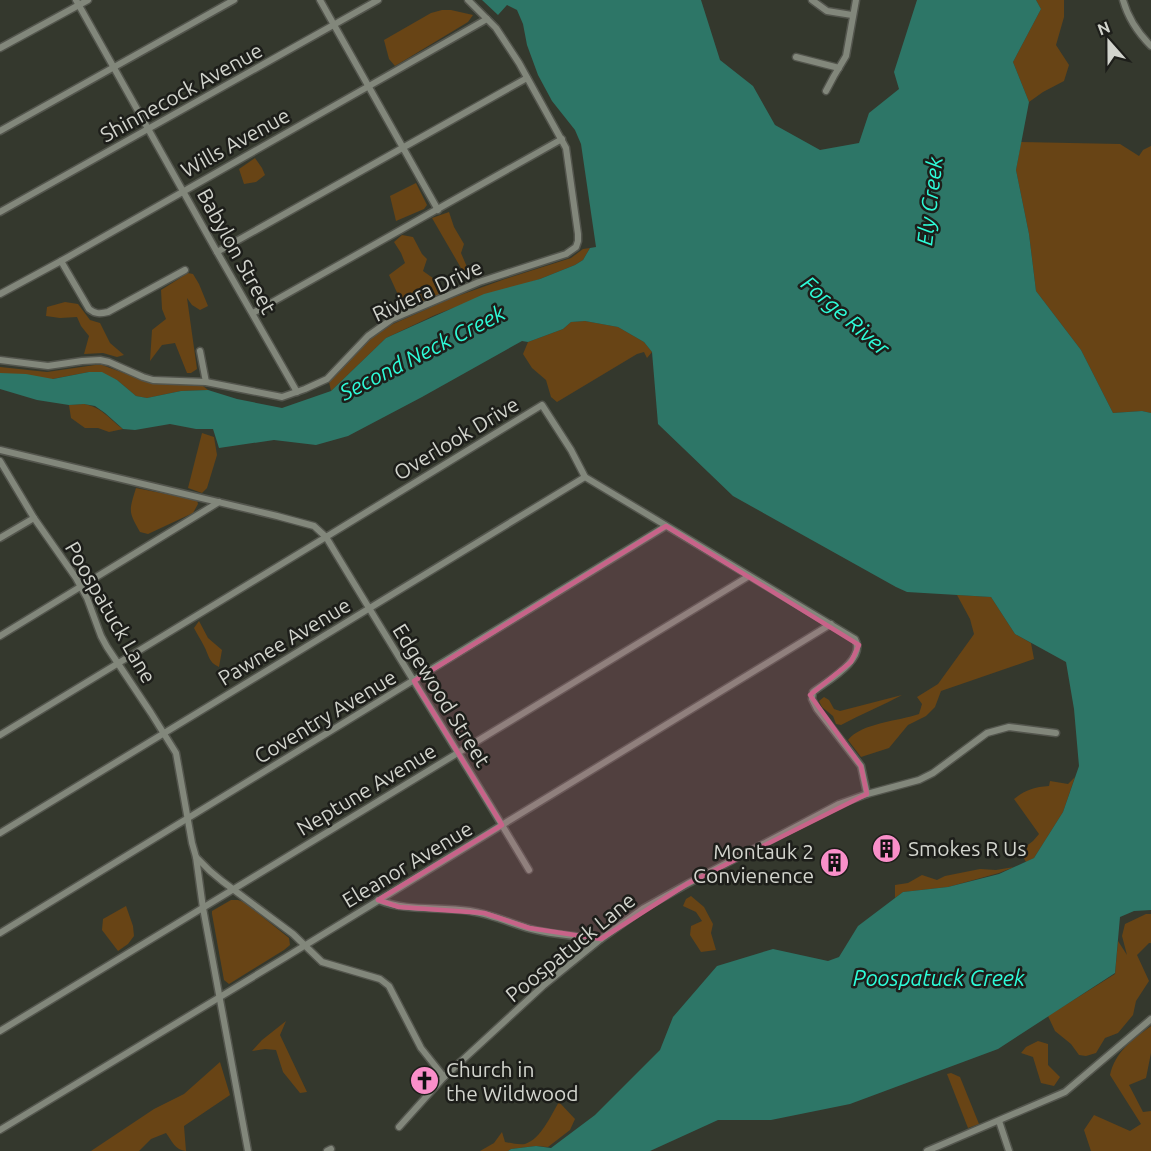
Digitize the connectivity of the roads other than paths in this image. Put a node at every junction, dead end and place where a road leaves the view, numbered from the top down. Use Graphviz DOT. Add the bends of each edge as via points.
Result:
graph roads {
  1 [pos="88,0"];
  2 [pos="234,0"];
  3 [pos="320,0"];
  4 [pos="378,0"];
  5 [pos="468,0"];
  6 [pos="812,0"];
  7 [pos="856,0"];
  8 [pos="1123,0"];
  9 [pos="78,2"];
  10 [pos="852,15"];
  11 [pos="487,19"];
  12 [pos="334,26"];
  13 [pos="1151,46"];
  14 [pos="0,48"];
  15 [pos="796,57"];
  16 [pos="114,67"];
  17 [pos="838,68"];
  18 [pos="527,78"];
  19 [pos="369,86"];
  20 [pos="826,91"];
  21 [pos="148,129"];
  22 [pos="0,131"];
  23 [pos="562,139"];
  24 [pos="402,147"];
  25 [pos="184,190"];
  26 [pos="438,210"];
  27 [pos="0,212"];
  28 [pos="217,252"];
  29 [pos="61,261"];
  30 [pos="185,270"];
  31 [pos="0,294"];
  32 [pos="253,314"];
  33 [pos="200,351"];
  34 [pos="0,360"];
  35 [pos="206,382"];
  36 [pos="297,392"];
  37 [pos="0,450"];
  38 [pos="0,461"];
  39 [pos="585,477"];
  40 [pos="219,502"];
  41 [pos="34,518"];
  42 [pos="666,526"];
  43 [pos="326,537"];
  44 [pos="0,538"];
  45 [pos="749,576"];
  46 [pos="80,587"];
  47 [pos="369,609"];
  48 [pos="831,624"];
  49 [pos="0,636"];
  50 [pos="117,664"];
  51 [pos="414,681"];
  52 [pos="164,733"];
  53 [pos="1056,733"];
  54 [pos="0,735"];
  55 [pos="459,752"];
  56 [pos="867,794"];
  57 [pos="188,819"];
  58 [pos="502,825"];
  59 [pos="0,833"];
  60 [pos="196,857"];
  61 [pos="529,870"];
  62 [pos="234,889"];
  63 [pos="378,900"];
  64 [pos="203,908"];
  65 [pos="0,933"];
  66 [pos="601,939"];
  67 [pos="303,946"];
  68 [pos="220,996"];
  69 [pos="1151,1019"];
  70 [pos="0,1031"];
  71 [pos="444,1077"];
  72 [pos="999,1121"];
  73 [pos="399,1127"];
  74 [pos="0,1130"];
  75 [pos="248,1151"];
  76 [pos="927,1151"];
  77 [pos="1008,1151"];
  1 -- 9 [label="street"];
  2 -- 16 [label="street"];
  3 -- 12 [label="street"];
  4 -- 12 [label="street, Shinnecock Avenue"];
  5 -- 11 [label="street, Riviera Drive"];
  6 -- 10 [label="street" via="827,11"];
  7 -- 10 [label="street"];
  8 -- 13 [label="street" via="1130,20"];
  9 -- 14 [label="street"];
  9 -- 16 [label="street, Babylon Street"];
  10 -- 17 [label="street" via="846,56"];
  11 -- 18 [label="street, Riviera Drive"];
  11 -- 19 [label="street, Wills Avenue"];
  12 -- 19 [label="street"];
  12 -- 21 [label="street, Shinnecock Avenue"];
  15 -- 17 [label="street"];
  16 -- 21 [label="street, Babylon Street"];
  16 -- 22 [label="street"];
  17 -- 20 [label="street"];
  18 -- 23 [label="street, Riviera Drive"];
  18 -- 24 [label="street"];
  19 -- 24 [label="street"];
  19 -- 25 [label="street, Wills Avenue"];
  21 -- 25 [label="street, Babylon Street"];
  21 -- 27 [label="street, Shinnecock Avenue"];
  23 -- 26 [label="street"];
  23 -- 36 [label="street, Riviera Drive" via="578,234 576,247 557,258 479,282 392,320 368,336 327,378"];
  24 -- 26 [label="street"];
  24 -- 28 [label="street"];
  25 -- 28 [label="street, Babylon Street"];
  25 -- 29 [label="street, Wills Avenue"];
  26 -- 32 [label="street"];
  28 -- 32 [label="street, Babylon Street"];
  29 -- 30 [label="street" via="89,309 101,314"];
  29 -- 31 [label="street, Wills Avenue"];
  32 -- 36 [label="street, Babylon Street"];
  33 -- 35 [label="street"];
  34 -- 35 [label="street, Riviera Drive" via="48,366 100,360 153,380"];
  35 -- 36 [label="street, Riviera Drive" via="282,397"];
  37 -- 40 [label="street"];
  38 -- 41 [label="street, Poospatuck Lane"];
  39 -- 42 [label="street"];
  39 -- 43 [label="street, Overlook Drive" via="542,405"];
  39 -- 47 [label="street, Pawnee Avenue"];
  40 -- 43 [label="street" via="314,526"];
  40 -- 46 [label="street"];
  41 -- 44 [label="street"];
  41 -- 46 [label="street, Poospatuck Lane"];
  42 -- 45 [label="street"];
  42 -- 51 [label="street, Coventry Avenue"];
  43 -- 47 [label="street, Edgewood Street"];
  43 -- 50 [label="street"];
  45 -- 48 [label="street"];
  45 -- 55 [label="street, Neptune Avenue"];
  46 -- 49 [label="street"];
  46 -- 50 [label="street, Poospatuck Lane"];
  47 -- 51 [label="street, Edgewood Street"];
  47 -- 52 [label="street, Pawnee Avenue"];
  48 -- 56 [label="street" via="855,639 858,651 851,663 813,692 812,699 861,766"];
  48 -- 58 [label="street, Eleanor Avenue"];
  50 -- 52 [label="street, Poospatuck Lane"];
  50 -- 54 [label="street"];
  51 -- 55 [label="street, Edgewood Street"];
  51 -- 57 [label="street, Coventry Avenue"];
  52 -- 57 [label="street, Poospatuck Lane" via="176,753"];
  52 -- 59 [label="street, Pawnee Avenue"];
  53 -- 56 [label="street, Poospatuck Lane" via="1010,727 987,734 919,780"];
  55 -- 58 [label="street, Edgewood Street"];
  55 -- 62 [label="street, Neptune Avenue"];
  56 -- 66 [label="street, Poospatuck Lane" via="829,809 687,884"];
  57 -- 60 [label="street, Poospatuck Lane"];
  57 -- 65 [label="street, Coventry Avenue"];
  58 -- 61 [label="street, Edgewood Street"];
  58 -- 63 [label="street, Eleanor Avenue"];
  60 -- 62 [label="street"];
  60 -- 64 [label="street, Poospatuck Lane"];
  62 -- 64 [label="street, Neptune Avenue"];
  62 -- 67 [label="street"];
  63 -- 66 [label="street" via="399,907 484,913 529,928"];
  63 -- 67 [label="street, Eleanor Avenue"];
  64 -- 68 [label="street, Poospatuck Lane"];
  64 -- 70 [label="street, Neptune Avenue"];
  66 -- 71 [label="street, Poospatuck Lane" via="544,985"];
  67 -- 68 [label="street, Eleanor Avenue"];
  67 -- 71 [label="street" via="322,962 380,979 389,986 421,1048"];
  68 -- 74 [label="street, Eleanor Avenue"];
  68 -- 75 [label="street, Poospatuck Lane"];
  69 -- 72 [label="street" via="1065,1092"];
  71 -- 73 [label="street, Poospatuck Lane"];
  72 -- 76 [label="street"];
  72 -- 77 [label="street"];
}
